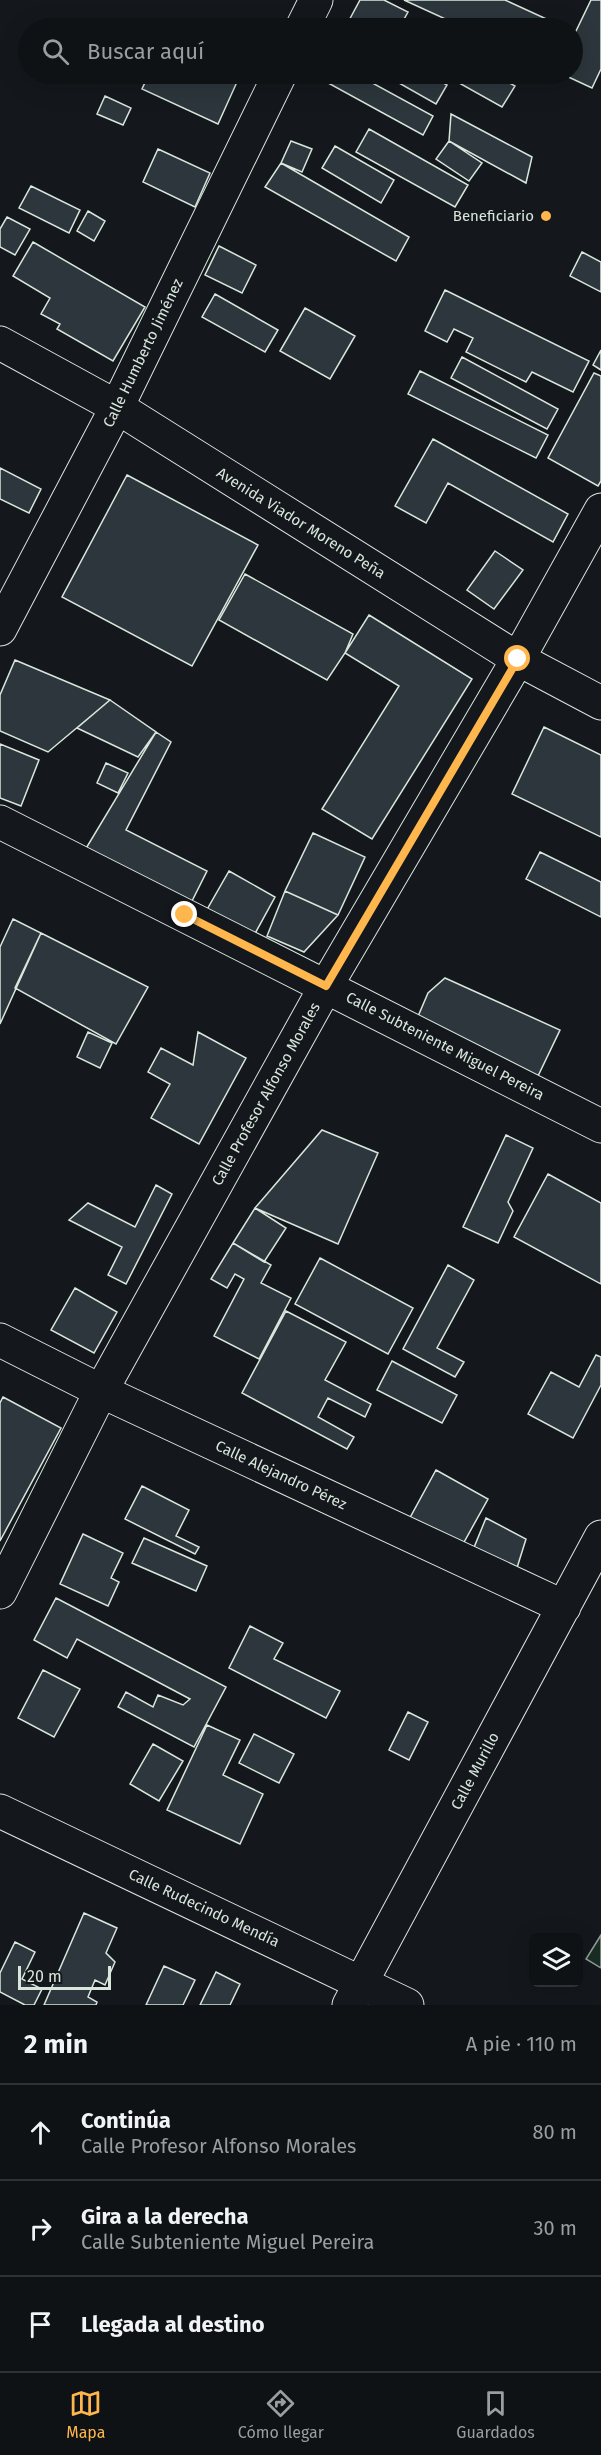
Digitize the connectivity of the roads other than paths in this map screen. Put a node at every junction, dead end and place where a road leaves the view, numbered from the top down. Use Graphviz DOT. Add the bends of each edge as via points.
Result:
graph roads {
  1 [pos="316,0"];
  2 [pos="307,18"];
  3 [pos="275,84"];
  4 [pos="0,343"];
  5 [pos="117,407"];
  6 [pos="601,510"];
  7 [pos="0,629"];
  8 [pos="518,659"];
  9 [pos="601,703"];
  10 [pos="0,822"];
  11 [pos="326,986"];
  12 [pos="601,1126"];
  13 [pos="0,1340"];
  14 [pos="101,1391"];
  15 [pos="601,1537"];
  16 [pos="0,1592"];
  17 [pos="564,1607"];
  18 [pos="0,1811"];
  19 [pos="355,1994"];
  20 [pos="407,2005"];
  1 -- 2 [label="street"];
  3 -- 5 [label="street, Calle Humberto Jiménez"];
  4 -- 5 [label="street, Avenida Viador Moreno Peña"];
  5 -- 7 [label="street, Calle Humberto Jiménez"];
  5 -- 8 [label="street, Avenida Viador Moreno Peña"];
  6 -- 8 [label="street, Calle Profesor Alfonso Morales"];
  8 -- 9 [label="street, Avenida Viador Moreno Peña"];
  8 -- 11 [label="street, Calle Profesor Alfonso Morales"];
  10 -- 11 [label="street, Calle Subteniente Miguel Pereira"];
  11 -- 12 [label="street, Calle Subteniente Miguel Pereira"];
  11 -- 14 [label="street, Calle Profesor Alfonso Morales"];
  13 -- 14 [label="street, Calle Alejandro Pérez"];
  14 -- 16 [label="street, Calle Profesor Alfonso Morales"];
  14 -- 17 [label="street, Calle Alejandro Pérez"];
  15 -- 17 [label="street, Calle Murillo"];
  17 -- 19 [label="street, Calle Murillo"];
  18 -- 19 [label="street, Calle Rudecindo Mendía"];
  19 -- 20 [label="street, Calle Rudecindo Mendía"];
}
